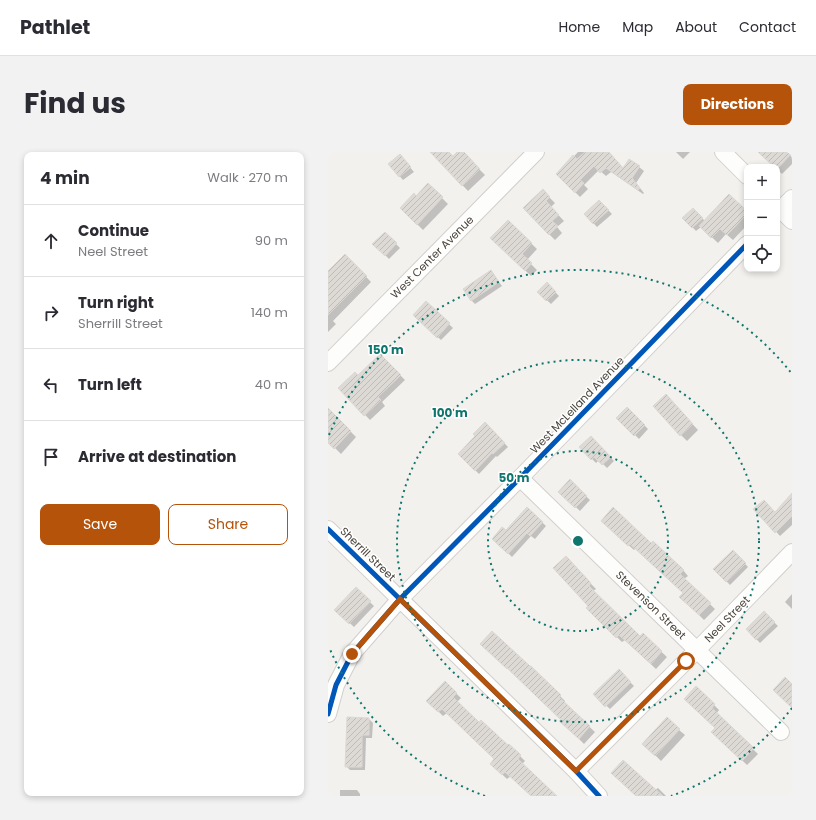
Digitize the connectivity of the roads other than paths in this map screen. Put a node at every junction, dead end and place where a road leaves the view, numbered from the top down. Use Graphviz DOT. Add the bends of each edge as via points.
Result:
graph roads {
  1 [pos="536,152"];
  2 [pos="724,152"];
  3 [pos="744,173"];
  4 [pos="792,198"];
  5 [pos="780,208"];
  6 [pos="780,212"];
  7 [pos="792,221"];
  8 [pos="744,247"];
  9 [pos="328,363"];
  10 [pos="520,478"];
  11 [pos="328,529"];
  12 [pos="792,552"];
  13 [pos="400,599"];
  14 [pos="697,650"];
  15 [pos="328,714"];
  16 [pos="781,732"];
  17 [pos="576,771"];
  18 [pos="599,796"];
  1 -- 9 [label="street, West Center Avenue"];
  2 -- 3 [label="street"];
  4 -- 5 [label="street"];
  6 -- 7 [label="street"];
  8 -- 10 [label="street, West McLelland Avenue"];
  10 -- 13 [label="street, West McLelland Avenue"];
  10 -- 14 [label="street, Stevenson Street"];
  11 -- 13 [label="street, Sherrill Street"];
  12 -- 14 [label="street, Neel Street"];
  13 -- 15 [label="street, West McLelland Avenue" via="352,654 336,685"];
  13 -- 17 [label="street, Sherrill Street"];
  14 -- 16 [label="street, Stevenson Street"];
  14 -- 17 [label="street, Neel Street"];
  17 -- 18 [label="street, Sherrill Street"];
}
